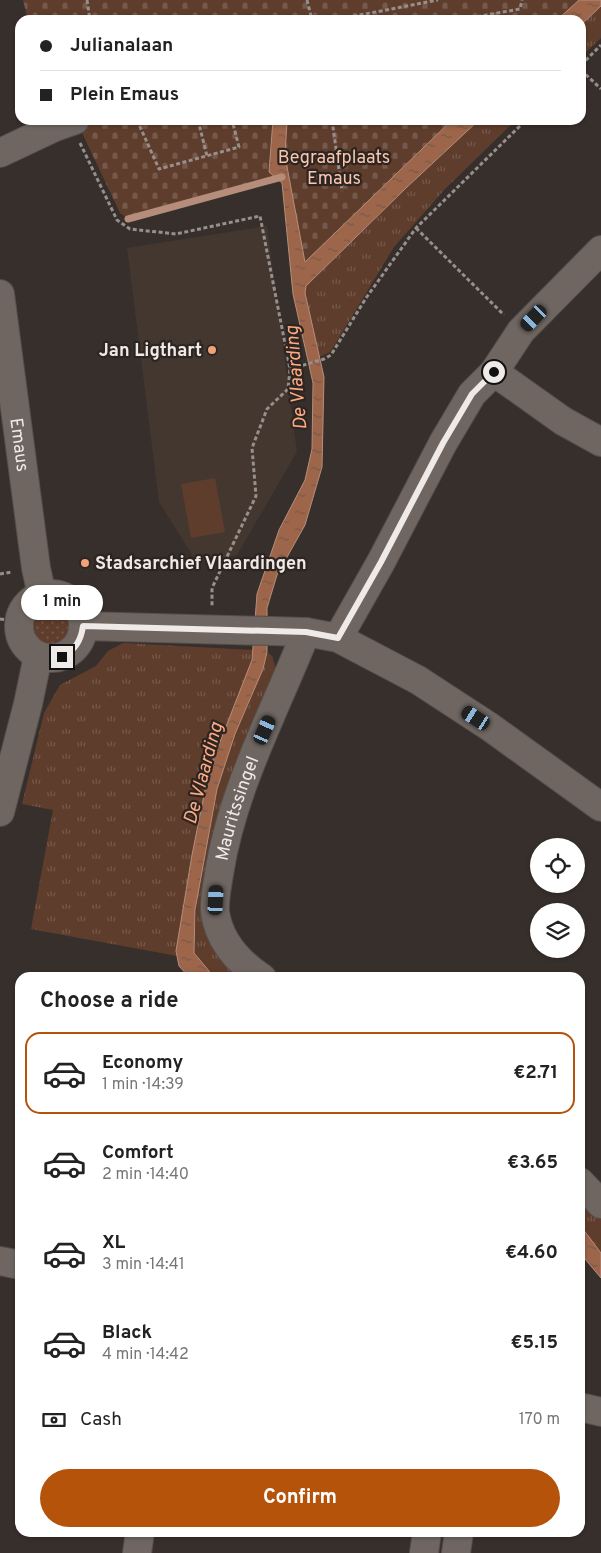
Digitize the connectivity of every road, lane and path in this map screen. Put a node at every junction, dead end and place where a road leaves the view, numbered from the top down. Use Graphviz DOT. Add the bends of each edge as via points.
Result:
graph roads {
  1 [pos="87,0"];
  2 [pos="307,0"];
  3 [pos="438,0"];
  4 [pos="522,0"];
  5 [pos="89,15"];
  6 [pos="311,15"];
  7 [pos="360,15"];
  8 [pos="486,15"];
  9 [pos="601,45"];
  10 [pos="586,60"];
  11 [pos="586,75"];
  12 [pos="601,90"];
  13 [pos="63,125"];
  14 [pos="74,125"];
  15 [pos="139,125"];
  16 [pos="199,125"];
  17 [pos="233,125"];
  18 [pos="333,125"];
  19 [pos="521,125"];
  20 [pos="0,153"];
  21 [pos="207,156"];
  22 [pos="342,192"];
  23 [pos="416,228"];
  24 [pos="601,250"];
  25 [pos="0,294"];
  26 [pos="522,332"];
  27 [pos="290,369"];
  28 [pos="494,372"];
  29 [pos="601,442"];
  30 [pos="42,595"];
  31 [pos="10,620"];
  32 [pos="83,626"];
  33 [pos="218,629"];
  34 [pos="294,632"];
  35 [pos="338,638"];
  36 [pos="38,656"];
  37 [pos="601,806"];
  38 [pos="0,812"];
  39 [pos="254,972"];
  40 [pos="585,1187"];
  41 [pos="601,1204"];
  42 [pos="0,1261"];
  43 [pos="15,1264"];
  44 [pos="585,1408"];
  45 [pos="601,1412"];
  46 [pos="139,1537"];
  47 [pos="426,1537"];
  48 [pos="458,1537"];
  49 [pos="137,1553"];
  50 [pos="424,1553"];
  51 [pos="456,1553"];
  1 -- 5 [label="path"];
  2 -- 6 [label="path"];
  3 -- 7 [label="path"];
  4 -- 8 [label="path" via="520,9"];
  9 -- 10 [label="path"];
  11 -- 12 [label="path"];
  13 -- 20 [label="street"];
  14 -- 27 [label="path" via="118,220 130,228 176,234 260,216"];
  15 -- 21 [label="path" via="159,169"];
  16 -- 21 [label="path"];
  17 -- 21 [label="path" via="239,147"];
  18 -- 22 [label="path"];
  19 -- 23 [label="path"];
  23 -- 26 [label="path"];
  23 -- 27 [label="path" via="366,298 340,343 324,360"];
  24 -- 26 [label="street"];
  25 -- 30 [label="street, Emaus"];
  26 -- 28 [label="street"];
  27 -- 33 [label="path" via="288,389 267,409 252,448 256,496 212,588"];
  28 -- 29 [label="street" via="563,421"];
  28 -- 35 [label="street" via="472,394 443,443"];
  30 -- 31 [label="street"];
  30 -- 32 [label="street" via="52,594 71,601 78,608"];
  31 -- 36 [label="street" via="23,642"];
  32 -- 33 [label="street"];
  32 -- 36 [label="street" via="79,642 68,653 54,658"];
  33 -- 34 [label="street"];
  34 -- 35 [label="street"];
  34 -- 39 [label="street, Mauritssingel" via="222,852 217,888 215,912 222,934 231,952"];
  35 -- 37 [label="street" via="418,680"];
  36 -- 38 [label="street"];
  40 -- 41 [label="street"];
  42 -- 43 [label="street"];
  44 -- 45 [label="street"];
  46 -- 49 [label="street"];
  47 -- 50 [label="street"];
  48 -- 51 [label="street"];
}
